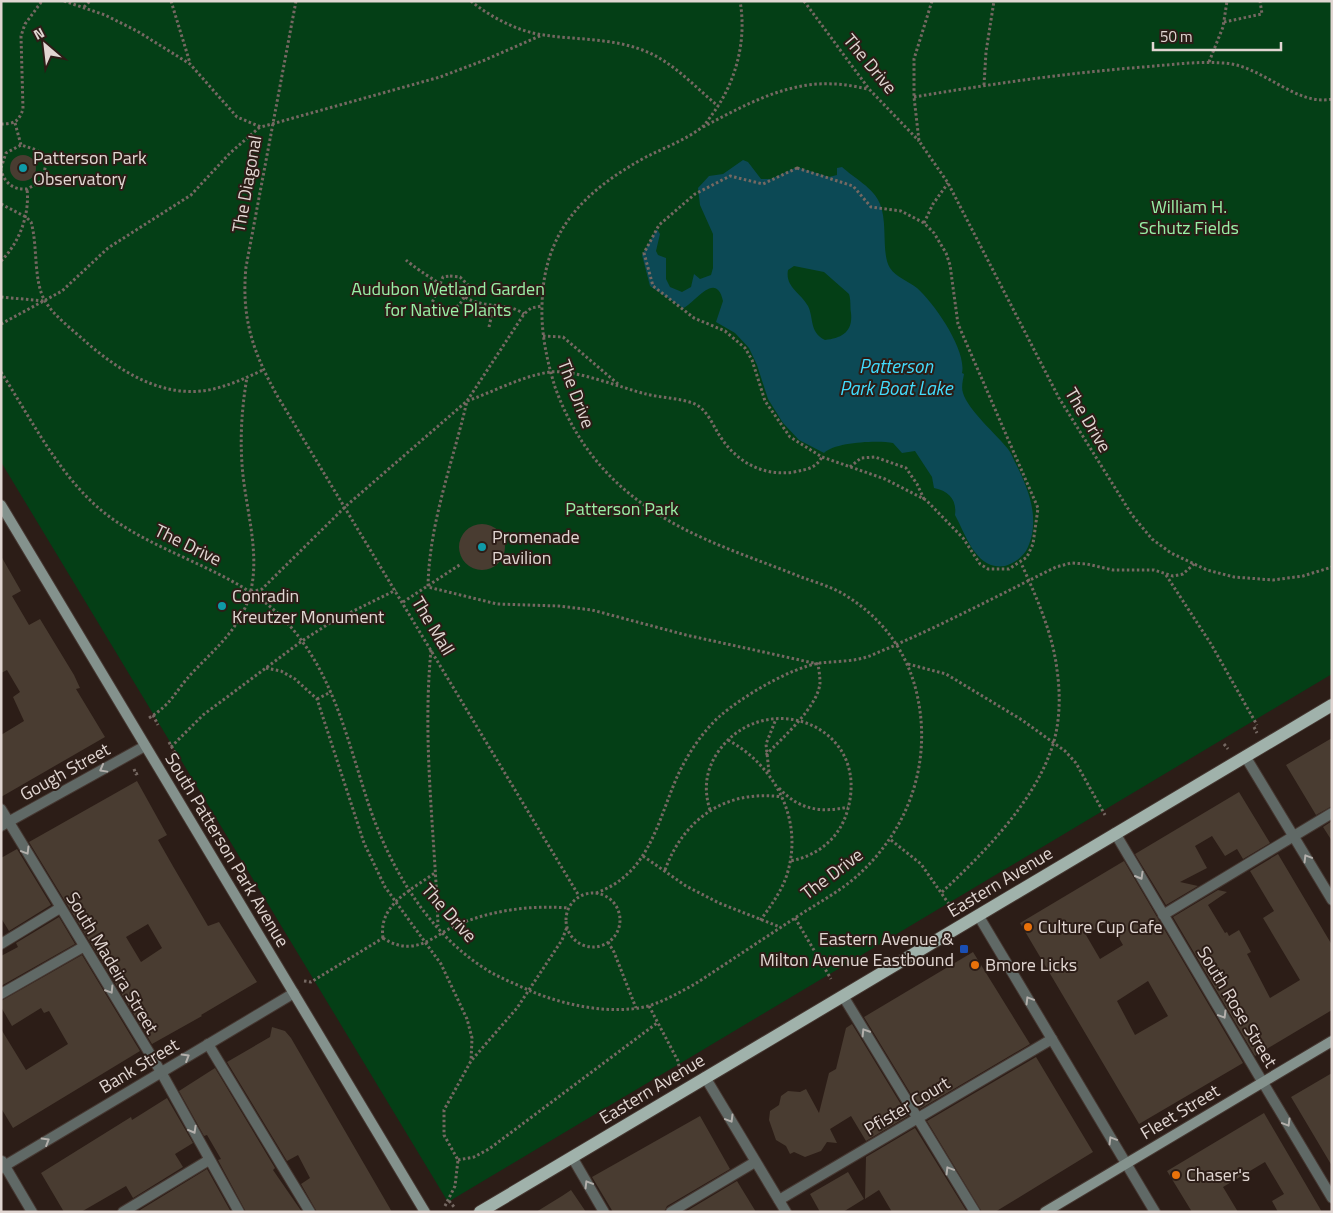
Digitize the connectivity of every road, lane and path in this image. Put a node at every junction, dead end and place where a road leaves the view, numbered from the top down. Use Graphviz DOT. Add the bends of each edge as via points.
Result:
graph roads {
  1 [pos="42,1"];
  2 [pos="64,1"];
  3 [pos="90,1"];
  4 [pos="171,1"];
  5 [pos="296,1"];
  6 [pos="472,1"];
  7 [pos="740,1"];
  8 [pos="804,1"];
  9 [pos="932,1"];
  10 [pos="994,1"];
  11 [pos="1226,1"];
  12 [pos="1260,1"];
  13 [pos="84,8"];
  14 [pos="1224,22"];
  15 [pos="542,35"];
  16 [pos="1209,62"];
  17 [pos="190,64"];
  18 [pos="984,85"];
  19 [pos="869,89"];
  20 [pos="914,97"];
  21 [pos="1332,99"];
  22 [pos="718,106"];
  23 [pos="14,123"];
  24 [pos="272,123"];
  25 [pos="1,124"];
  26 [pos="261,126"];
  27 [pos="703,127"];
  28 [pos="919,141"];
  29 [pos="21,145"];
  30 [pos="66,159"];
  31 [pos="46,164"];
  32 [pos="1,169"];
  33 [pos="948,183"];
  34 [pos="27,190"];
  35 [pos="1,204"];
  36 [pos="26,217"];
  37 [pos="924,223"];
  38 [pos="406,260"];
  39 [pos="1,261"];
  40 [pos="440,282"];
  41 [pos="1,297"];
  42 [pos="465,297"];
  43 [pos="45,301"];
  44 [pos="494,304"];
  45 [pos="542,306"];
  46 [pos="524,314"];
  47 [pos="1,324"];
  48 [pos="488,327"];
  49 [pos="544,336"];
  50 [pos="263,370"];
  51 [pos="1,372"];
  52 [pos="550,372"];
  53 [pos="247,377"];
  54 [pos="619,384"];
  55 [pos="467,401"];
  56 [pos="822,456"];
  57 [pos="850,467"];
  58 [pos="924,499"];
  59 [pos="1,505"];
  60 [pos="346,506"];
  61 [pos="1021,563"];
  62 [pos="461,564"];
  63 [pos="1194,564"];
  64 [pos="1332,567"];
  65 [pos="1165,575"];
  66 [pos="1029,580"];
  67 [pos="428,586"];
  68 [pos="396,590"];
  69 [pos="251,592"];
  70 [pos="403,602"];
  71 [pos="302,641"];
  72 [pos="898,644"];
  73 [pos="431,649"];
  74 [pos="818,664"];
  75 [pos="908,664"];
  76 [pos="266,668"];
  77 [pos="331,692"];
  78 [pos="317,699"];
  79 [pos="1332,705"];
  80 [pos="153,715"];
  81 [pos="149,718"];
  82 [pos="776,720"];
  83 [pos="798,721"];
  84 [pos="158,725"];
  85 [pos="1256,733"];
  86 [pos="728,740"];
  87 [pos="169,742"];
  88 [pos="1053,742"];
  89 [pos="1224,744"];
  90 [pos="146,746"];
  91 [pos="171,747"];
  92 [pos="1228,750"];
  93 [pos="170,755"];
  94 [pos="766,755"];
  95 [pos="1246,756"];
  96 [pos="134,770"];
  97 [pos="140,772"];
  98 [pos="769,773"];
  99 [pos="776,784"];
  100 [pos="783,797"];
  101 [pos="849,807"];
  102 [pos="1,809"];
  103 [pos="710,810"];
  104 [pos="1332,812"];
  105 [pos="1105,815"];
  106 [pos="5,824"];
  107 [pos="1115,833"];
  108 [pos="1293,836"];
  109 [pos="891,840"];
  110 [pos="643,856"];
  111 [pos="790,861"];
  112 [pos="665,870"];
  113 [pos="436,872"];
  114 [pos="410,892"];
  115 [pos="942,892"];
  116 [pos="596,893"];
  117 [pos="579,896"];
  118 [pos="1332,900"];
  119 [pos="396,902"];
  120 [pos="955,905"];
  121 [pos="60,908"];
  122 [pos="569,908"];
  123 [pos="950,908"];
  124 [pos="960,912"];
  125 [pos="978,915"];
  126 [pos="1163,915"];
  127 [pos="796,918"];
  128 [pos="760,920"];
  129 [pos="438,927"];
  130 [pos="567,927"];
  131 [pos="780,928"];
  132 [pos="442,932"];
  133 [pos="383,938"];
  134 [pos="608,942"];
  135 [pos="427,943"];
  136 [pos="1,944"];
  137 [pos="83,947"];
  138 [pos="831,979"];
  139 [pos="304,981"];
  140 [pos="528,990"];
  141 [pos="294,993"];
  142 [pos="1,994"];
  143 [pos="842,996"];
  144 [pos="649,1006"];
  145 [pos="636,1008"];
  146 [pos="658,1023"];
  147 [pos="1052,1039"];
  148 [pos="1332,1041"];
  149 [pos="208,1044"];
  150 [pos="471,1061"];
  151 [pos="161,1072"];
  152 [pos="681,1077"];
  153 [pos="705,1078"];
  154 [pos="1262,1081"];
  155 [pos="918,1118"];
  156 [pos="572,1157"];
  157 [pos="209,1160"];
  158 [pos="458,1160"];
  159 [pos="755,1162"];
  160 [pos="1126,1163"];
  161 [pos="2,1164"];
  162 [pos="1332,1198"];
  163 [pos="779,1200"];
  164 [pos="449,1201"];
  165 [pos="445,1206"];
  166 [pos="455,1208"];
  167 [pos="32,1212"];
  168 [pos="123,1212"];
  169 [pos="239,1212"];
  170 [pos="310,1212"];
  171 [pos="425,1212"];
  172 [pos="480,1212"];
  173 [pos="604,1212"];
  174 [pos="671,1212"];
  175 [pos="786,1212"];
  176 [pos="975,1212"];
  177 [pos="1045,1212"];
  178 [pos="1155,1212"];
  1 -- 23 [label="path" via="25,24 21,36 23,109 20,120"];
  2 -- 13 [label="path"];
  3 -- 13 [label="path"];
  4 -- 17 [label="path"];
  5 -- 24 [label="path, The Diagonal"];
  6 -- 15 [label="path" via="490,14"];
  7 -- 22 [label="path, The Drive" via="740,45 735,73"];
  8 -- 19 [label="path, The Drive"];
  9 -- 20 [label="path, The Drive" via="914,59"];
  10 -- 18 [label="path"];
  11 -- 14 [label="path"];
  12 -- 14 [label="path" via="1262,14"];
  13 -- 17 [label="path" via="137,31"];
  14 -- 16 [label="path"];
  15 -- 22 [label="path" via="620,43 644,50 664,59"];
  15 -- 24 [label="path" via="440,77"];
  16 -- 18 [label="path"];
  16 -- 21 [label="path" via="1239,65 1303,97"];
  17 -- 26 [label="path" via="237,117"];
  18 -- 20 [label="path"];
  19 -- 27 [label="path" via="833,84 783,91 754,101"];
  19 -- 28 [label="path, The Drive"];
  20 -- 28 [label="path, The Drive"];
  22 -- 27 [label="path, The Drive"];
  23 -- 25 [label="path"];
  23 -- 29 [label="path"];
  24 -- 26 [label="path"];
  24 -- 50 [label="path, The Diagonal" via="243,294 253,345"];
  26 -- 43 [label="path" via="230,153 191,195 108,248 62,291"];
  27 -- 45 [label="path, The Drive" via="621,171 584,200 551,250"];
  28 -- 33 [label="path, The Drive"];
  29 -- 31 [label="path" via="37,150"];
  29 -- 32 [label="path" via="6,153"];
  30 -- 31 [label="path"];
  31 -- 34 [label="path" via="42,180"];
  32 -- 34 [label="path" via="7,183"];
  33 -- 37 [label="path"];
  33 -- 63 [label="path, The Drive" via="1058,398 1110,483 1152,539"];
  34 -- 36 [label="path" via="29,205"];
  35 -- 36 [label="path"];
  36 -- 39 [label="path"];
  36 -- 43 [label="path" via="33,231"];
  37 -- 56 [label="path" via="901,211 871,207 853,186 797,168 763,184 730,176 695,194 659,225 644,253 653,286 694,318 725,331 745,348 765,401 778,422 790,437"];
  37 -- 61 [label="path" via="946,252 958,324 1038,508 1033,544"];
  38 -- 40 [label="path"];
  40 -- 42 [label="path"];
  40 -- 42 [label="path" via="443,277 460,278 469,286"];
  40 -- 42 [label="path" via="432,303 441,314 452,312"];
  41 -- 43 [label="path"];
  42 -- 44 [label="path" via="478,303"];
  43 -- 47 [label="path"];
  43 -- 53 [label="path" via="100,354 122,370 151,384 178,392 206,391"];
  44 -- 46 [label="path" via="508,306"];
  44 -- 48 [label="path"];
  45 -- 46 [label="path" via="531,308"];
  45 -- 49 [label="path, The Drive"];
  46 -- 55 [label="path"];
  49 -- 52 [label="path, The Drive"];
  49 -- 54 [label="path" via="562,337"];
  50 -- 53 [label="path"];
  50 -- 60 [label="path, The Mall"];
  51 -- 69 [label="path, The Drive" via="57,459 96,505 151,543"];
  52 -- 54 [label="path"];
  52 -- 55 [label="path"];
  52 -- 72 [label="path, The Drive" via="580,442 599,467 623,489 670,522 705,539 842,593 882,624"];
  53 -- 69 [label="path" via="240,414 254,552"];
  54 -- 56 [label="path" via="703,409 727,447 756,468 772,472 810,469 817,466"];
  55 -- 60 [label="path"];
  55 -- 67 [label="path" via="436,521"];
  56 -- 57 [label="path"];
  57 -- 58 [label="path" via="885,479"];
  57 -- 58 [label="path" via="861,458 875,457 906,468"];
  58 -- 61 [label="path" via="951,524 980,564 1000,570"];
  59 -- 90 [label="street, South Patterson Park Avenue"];
  60 -- 68 [label="path, The Mall"];
  60 -- 69 [label="path" via="262,589"];
  61 -- 66 [label="path"];
  62 -- 67 [label="path"];
  63 -- 64 [label="path, The Drive" via="1234,577 1273,580 1303,576"];
  63 -- 65 [label="path" via="1183,574"];
  65 -- 66 [label="path" via="1154,570 1113,570 1070,563"];
  65 -- 85 [label="path" via="1211,644"];
  66 -- 72 [label="path"];
  66 -- 88 [label="path" via="1051,640 1058,670 1058,721"];
  67 -- 70 [label="path"];
  67 -- 74 [label="path" via="497,604 592,610"];
  68 -- 70 [label="path, The Mall"];
  68 -- 71 [label="path" via="333,621"];
  69 -- 71 [label="path, The Drive" via="273,609"];
  69 -- 80 [label="path" via="242,614 224,642 191,674 163,710"];
  70 -- 73 [label="path, The Mall"];
  71 -- 76 [label="path"];
  71 -- 77 [label="path, The Drive"];
  72 -- 74 [label="path" via="869,656"];
  72 -- 75 [label="path, The Drive"];
  73 -- 113 [label="path" via="426,695 426,745"];
  73 -- 117 [label="path, The Mall"];
  74 -- 83 [label="path" via="820,684 817,695"];
  74 -- 110 [label="path" via="739,700 704,732 677,776"];
  75 -- 88 [label="path" via="946,674"];
  75 -- 109 [label="path, The Drive" via="922,716 922,749 917,781 905,815"];
  76 -- 78 [label="path" via="281,670"];
  76 -- 91 [label="path" via="203,715"];
  77 -- 78 [label="path"];
  77 -- 114 [label="path, The Drive" via="346,727 376,827"];
  78 -- 119 [label="path" via="364,844"];
  79 -- 95 [label="main road, Eastern Avenue"];
  80 -- 81 [label="path"];
  80 -- 84 [label="path"];
  82 -- 83 [label="path"];
  82 -- 86 [label="path" via="752,724"];
  82 -- 94 [label="path" via="769,734"];
  83 -- 94 [label="path"];
  83 -- 101 [label="path" via="824,732 848,761 852,784"];
  86 -- 98 [label="path" via="747,752"];
  86 -- 103 [label="path" via="709,770 706,793"];
  87 -- 91 [label="path"];
  88 -- 105 [label="path" via="1076,763"];
  88 -- 115 [label="path" via="1033,786 1002,831"];
  89 -- 92 [label="path"];
  90 -- 106 [label="street, Gough Street, one-way"];
  90 -- 141 [label="street, South Patterson Park Avenue"];
  91 -- 93 [label="path" via="175,753"];
  94 -- 98 [label="path"];
  95 -- 107 [label="main road, Eastern Avenue"];
  95 -- 108 [label="street"];
  96 -- 97 [label="path" via="136,774"];
  98 -- 99 [label="path"];
  99 -- 100 [label="path"];
  99 -- 101 [label="path" via="787,796 811,809"];
  100 -- 103 [label="path" via="755,795 723,803"];
  100 -- 111 [label="path" via="791,832"];
  101 -- 111 [label="path" via="840,828 825,846 803,859"];
  102 -- 106 [label="street, South Madeira Street"];
  103 -- 112 [label="path" via="679,841"];
  104 -- 108 [label="street"];
  106 -- 121 [label="street, South Madeira Street, one-way"];
  107 -- 125 [label="main road, Eastern Avenue"];
  107 -- 126 [label="street, South Rose Street, one-way"];
  118 -- 108 [label="street, one-way"];
  108 -- 126 [label="street"];
  109 -- 115 [label="path" via="921,864"];
  109 -- 127 [label="path, The Drive" via="848,883"];
  110 -- 112 [label="path"];
  110 -- 116 [label="path" via="621,881"];
  111 -- 128 [label="path" via="781,888"];
  112 -- 128 [label="path" via="710,899"];
  113 -- 114 [label="path"];
  113 -- 129 [label="path"];
  114 -- 119 [label="path"];
  114 -- 129 [label="path, The Drive"];
  115 -- 123 [label="path"];
  116 -- 117 [label="path"];
  116 -- 134 [label="path" via="606,896 619,912 619,928"];
  117 -- 122 [label="path"];
  119 -- 133 [label="path" via="384,916"];
  119 -- 135 [label="path"];
  120 -- 124 [label="path"];
  121 -- 136 [label="street"];
  121 -- 137 [label="street, South Madeira Street"];
  122 -- 130 [label="path"];
  122 -- 132 [label="path" via="537,906 507,911"];
  125 -- 143 [label="main road, Eastern Avenue"];
  147 -- 125 [label="street, one-way"];
  126 -- 154 [label="street, South Rose Street, one-way"];
  127 -- 131 [label="path, The Drive"];
  127 -- 138 [label="path"];
  128 -- 131 [label="path"];
  129 -- 132 [label="path, The Drive"];
  130 -- 134 [label="path" via="583,945 595,947"];
  130 -- 140 [label="path"];
  131 -- 144 [label="path, The Drive" via="695,984"];
  132 -- 135 [label="path"];
  132 -- 140 [label="path, The Drive" via="466,955 491,972"];
  133 -- 135 [label="path" via="402,946"];
  133 -- 139 [label="path" via="311,982"];
  134 -- 145 [label="path"];
  135 -- 150 [label="path" via="441,964 466,1019 472,1038"];
  137 -- 142 [label="street"];
  137 -- 151 [label="street, South Madeira Street, one-way"];
  140 -- 145 [label="path, The Drive" via="547,998 594,1007"];
  140 -- 150 [label="path" via="517,1008"];
  141 -- 149 [label="street, Bank Street"];
  141 -- 171 [label="street, South Patterson Park Avenue"];
  143 -- 153 [label="main road, Eastern Avenue"];
  155 -- 143 [label="street, one-way"];
  144 -- 145 [label="path, The Drive"];
  144 -- 146 [label="path"];
  146 -- 152 [label="path" via="678,1061"];
  146 -- 158 [label="path" via="489,1149 474,1157"];
  147 -- 155 [label="street, Pfister Court"];
  160 -- 147 [label="street, one-way"];
  148 -- 154 [label="street, Fleet Street"];
  151 -- 149 [label="street, Bank Street, one-way"];
  149 -- 170 [label="street"];
  150 -- 158 [label="path" via="444,1110 444,1134"];
  151 -- 157 [label="street, South Madeira Street, one-way"];
  161 -- 151 [label="street, Bank Street, one-way"];
  153 -- 156 [label="main road, Eastern Avenue"];
  153 -- 159 [label="street, one-way"];
  154 -- 160 [label="street, Fleet Street"];
  154 -- 162 [label="street, South Rose Street, one-way"];
  155 -- 163 [label="street, Pfister Court"];
  176 -- 155 [label="street, one-way"];
  156 -- 172 [label="main road, Eastern Avenue"];
  173 -- 156 [label="street, one-way"];
  157 -- 168 [label="street"];
  157 -- 169 [label="street, South Madeira Street"];
  158 -- 164 [label="path"];
  159 -- 163 [label="street"];
  159 -- 174 [label="street"];
  160 -- 177 [label="street, Fleet Street"];
  160 -- 178 [label="street"];
  161 -- 167 [label="street"];
  163 -- 175 [label="street"];
  164 -- 165 [label="path"];
  164 -- 166 [label="path"];
}
